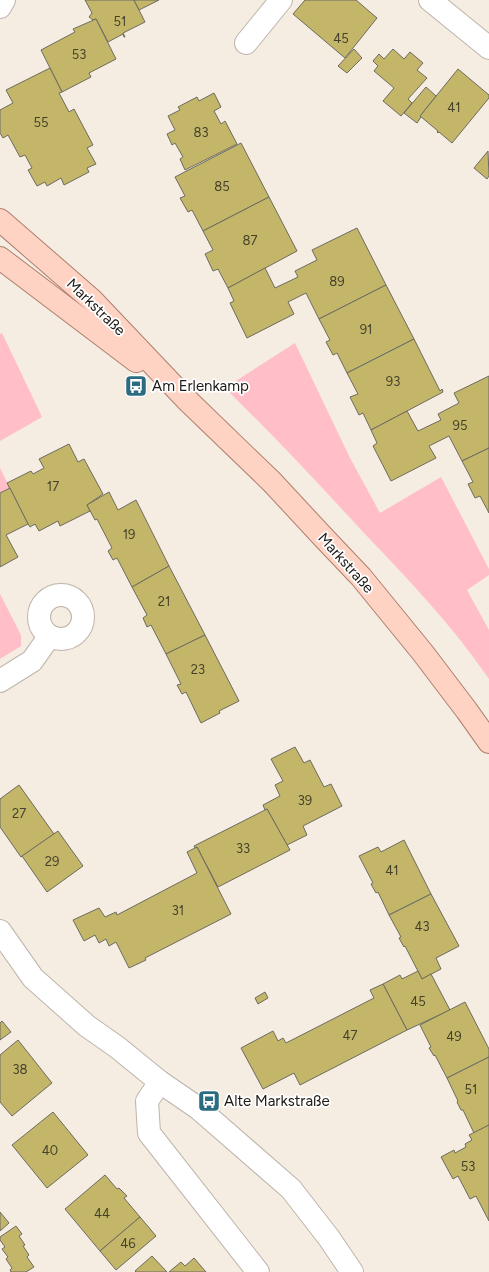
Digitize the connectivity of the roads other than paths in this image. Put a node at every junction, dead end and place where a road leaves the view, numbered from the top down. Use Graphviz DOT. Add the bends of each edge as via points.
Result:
graph roads {
  1 [pos="4,0"];
  2 [pos="281,0"];
  3 [pos="430,0"];
  4 [pos="0,7"];
  5 [pos="246,43"];
  6 [pos="489,48"];
  7 [pos="0,220"];
  8 [pos="0,258"];
  9 [pos="92,300"];
  10 [pos="78,318"];
  11 [pos="186,399"];
  12 [pos="49,637"];
  13 [pos="0,681"];
  14 [pos="489,742"];
  15 [pos="0,931"];
  16 [pos="160,1082"];
  17 [pos="258,1272"];
  18 [pos="352,1272"];
  1 -- 4 [label="street"];
  2 -- 5 [label="street"];
  3 -- 6 [label="street"];
  7 -- 9 [label="main road, Markstraße"];
  8 -- 10 [label="main road, Markstraße"];
  9 -- 10 [label="street"];
  9 -- 11 [label="main road, Markstraße"];
  10 -- 11 [label="main road, Markstraße"];
  11 -- 14 [label="main road, Markstraße" via="272,482 360,577 423,653"];
  12 -- 13 [label="street" via="32,661"];
  15 -- 16 [label="street" via="33,978 87,1026 118,1047"];
  16 -- 17 [label="street" via="147,1101 149,1133"];
  16 -- 18 [label="street" via="198,1108 291,1189"];
}
